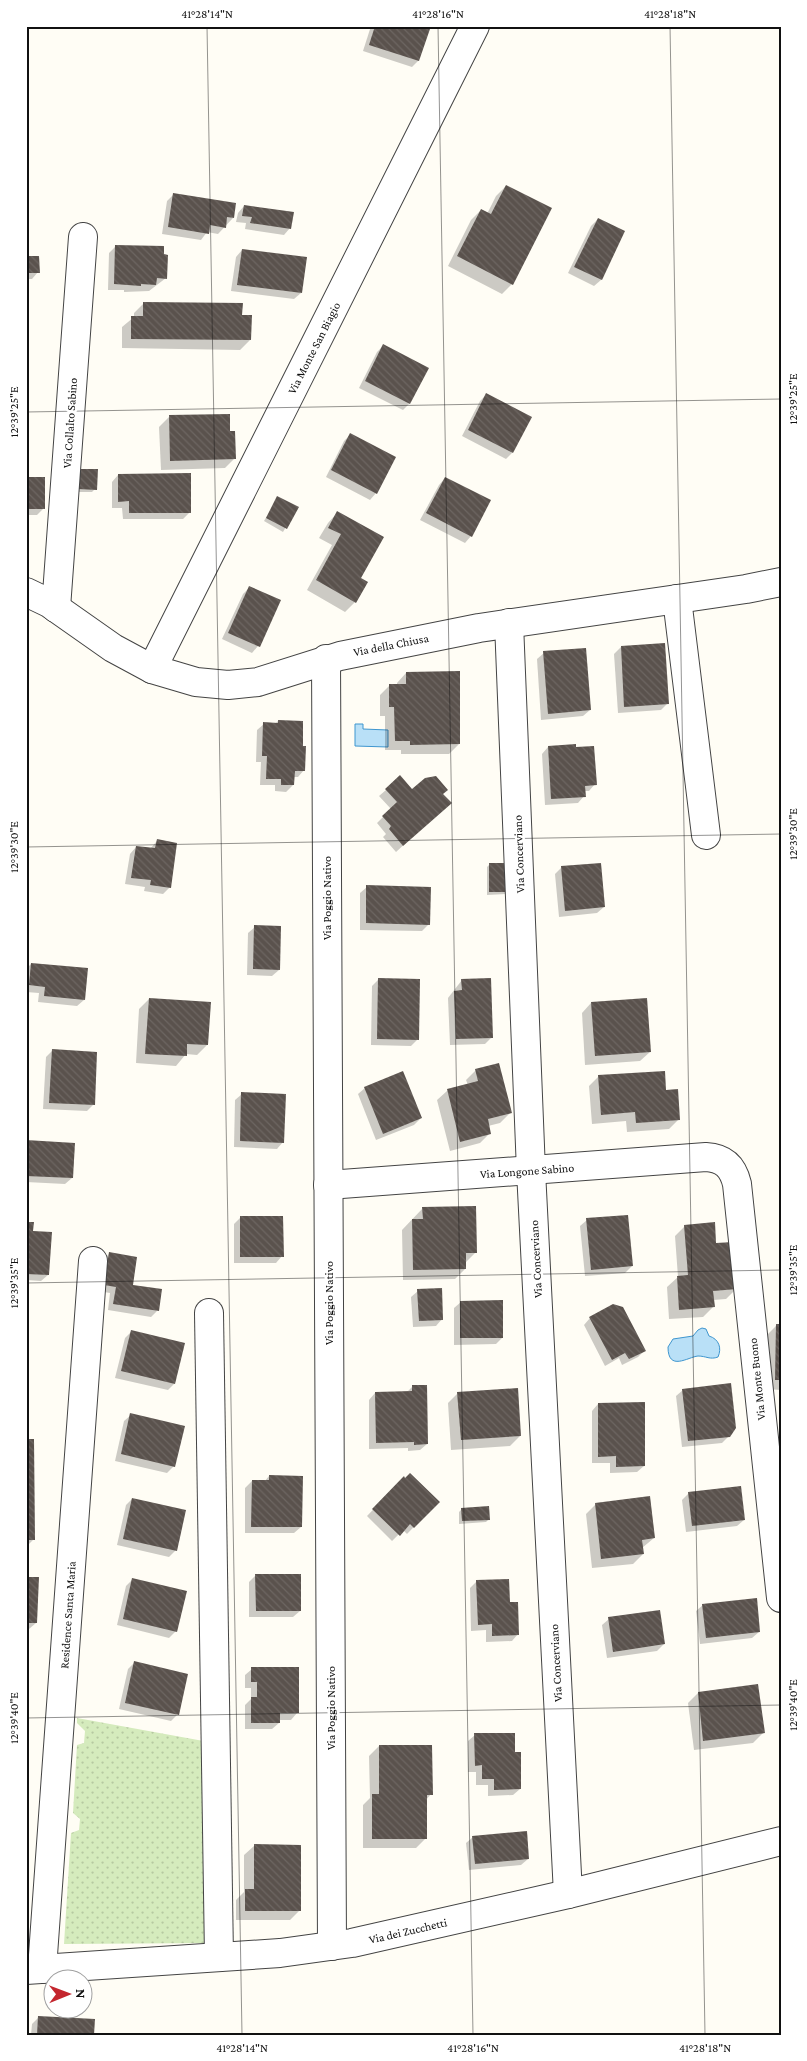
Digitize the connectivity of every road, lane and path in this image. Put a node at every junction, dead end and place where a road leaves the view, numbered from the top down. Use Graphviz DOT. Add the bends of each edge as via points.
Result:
graph roads {
  1 [pos="475,26"];
  2 [pos="83,237"];
  3 [pos="781,582"];
  4 [pos="26,592"];
  5 [pos="677,598"];
  6 [pos="56,608"];
  7 [pos="509,623"];
  8 [pos="326,659"];
  9 [pos="152,669"];
  10 [pos="706,835"];
  11 [pos="725,1162"];
  12 [pos="531,1171"];
  13 [pos="328,1185"];
  14 [pos="93,1261"];
  15 [pos="210,1313"];
  16 [pos="781,1598"];
  17 [pos="781,1841"];
  18 [pos="568,1894"];
  19 [pos="332,1946"];
  20 [pos="219,1957"];
  21 [pos="34,1969"];
  1 -- 9 [label="street, Via Monte San Biagio"];
  2 -- 6 [label="street, Via Collalto Sabino"];
  3 -- 5 [label="street, Via della Chiusa"];
  4 -- 6 [label="street, Via della Chiusa"];
  5 -- 7 [label="street, Via della Chiusa"];
  5 -- 10 [label="street"];
  6 -- 9 [label="street, Via della Chiusa" via="106,644"];
  7 -- 8 [label="street, Via della Chiusa"];
  7 -- 12 [label="street, Via Concerviano"];
  8 -- 9 [label="street, Via della Chiusa" via="268,680 238,685 196,682"];
  8 -- 13 [label="street, Via Poggio Nativo"];
  11 -- 12 [label="street, Via Longone Sabino" via="706,1157"];
  11 -- 16 [label="street, Via Monte Buono" via="737,1184"];
  12 -- 13 [label="street, Via Longone Sabino"];
  12 -- 18 [label="street, Via Concerviano"];
  13 -- 19 [label="street, Via Poggio Nativo"];
  14 -- 21 [label="street, Residence Santa Maria"];
  15 -- 20 [label="street"];
  17 -- 18 [label="street, Via dei Zucchetti"];
  18 -- 19 [label="street, Via dei Zucchetti" via="390,1936"];
  19 -- 20 [label="street, Via dei Zucchetti"];
  20 -- 21 [label="street, Via dei Zucchetti"];
}
